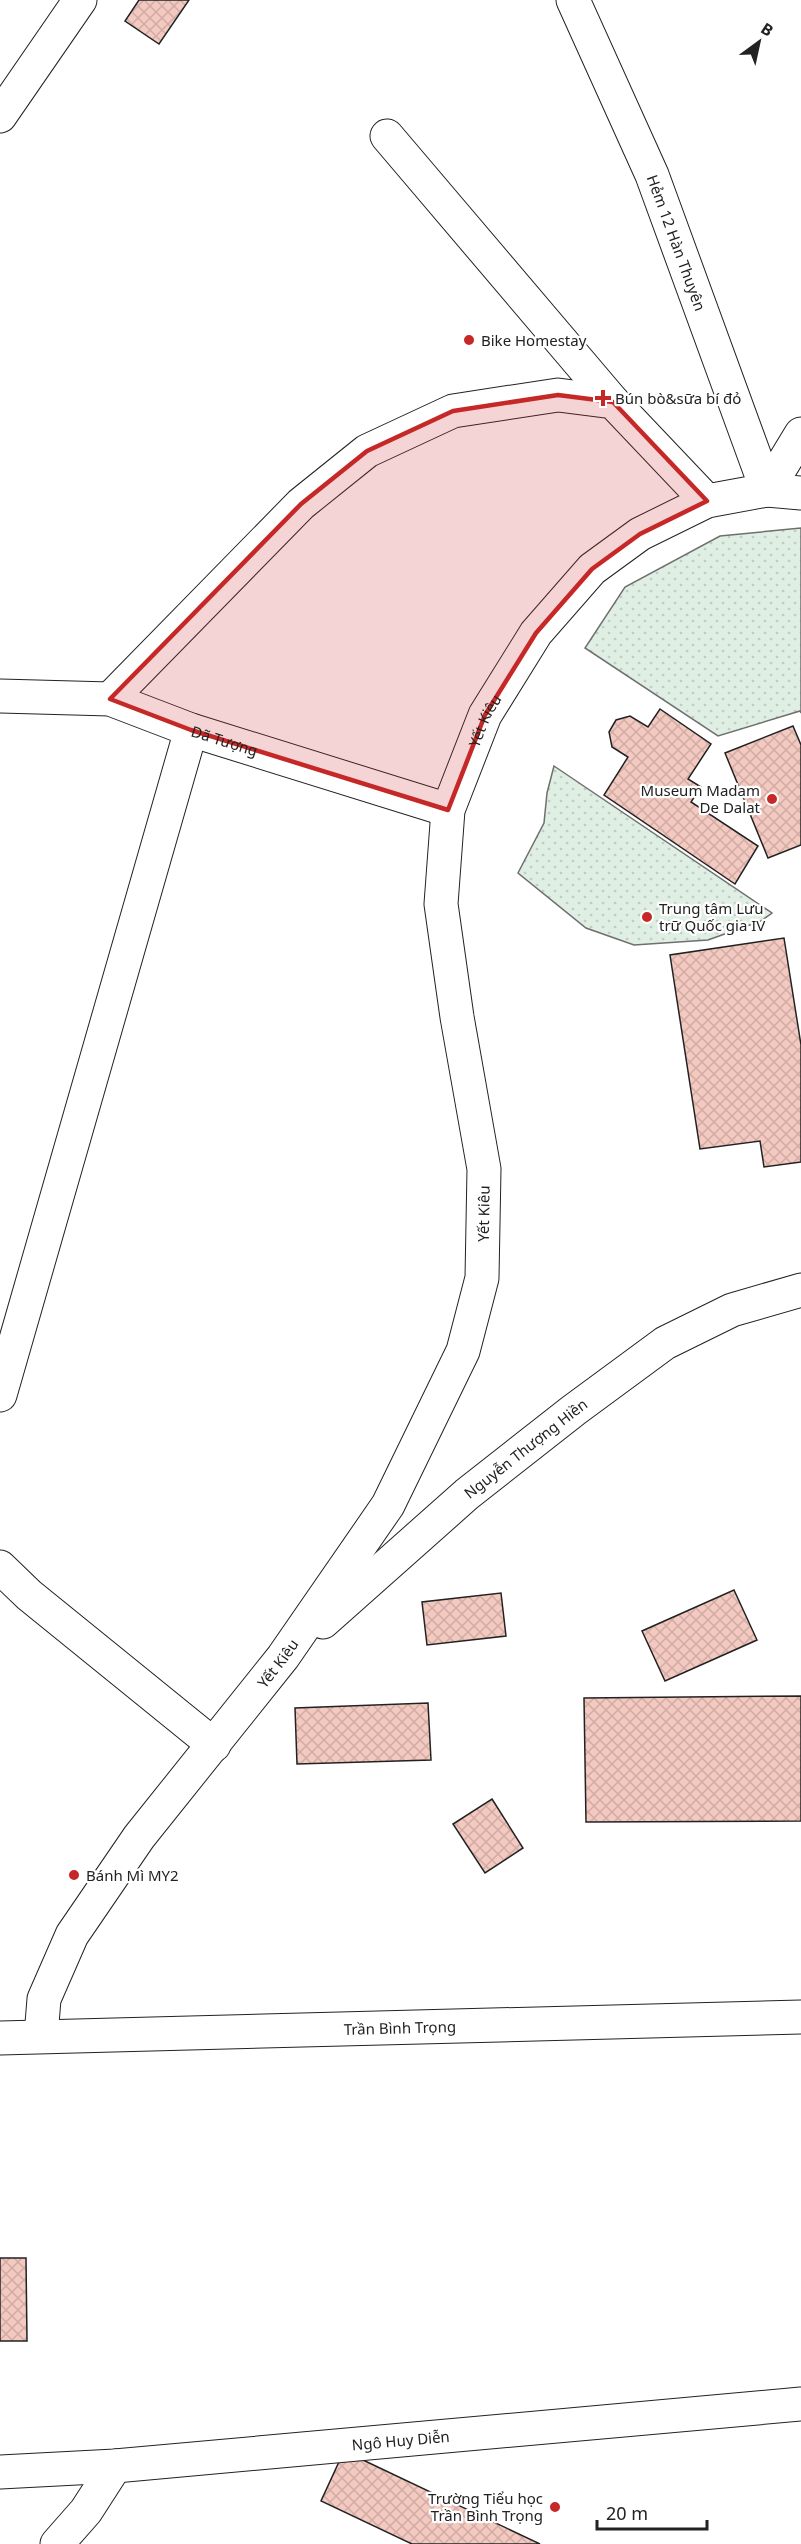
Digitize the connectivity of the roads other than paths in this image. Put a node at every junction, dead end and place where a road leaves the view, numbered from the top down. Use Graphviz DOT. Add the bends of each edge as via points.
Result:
graph roads {
  1 [pos="80,0"];
  2 [pos="573,0"];
  3 [pos="0,116"];
  4 [pos="387,136"];
  5 [pos="613,402"];
  6 [pos="801,434"];
  7 [pos="767,490"];
  8 [pos="801,493"];
  9 [pos="707,501"];
  10 [pos="0,696"];
  11 [pos="110,699"];
  12 [pos="191,730"];
  13 [pos="448,810"];
  14 [pos="801,1290"];
  15 [pos="0,1395"];
  16 [pos="0,1567"];
  17 [pos="283,1658"];
  18 [pos="214,1745"];
  19 [pos="801,2017"];
  20 [pos="41,2036"];
  21 [pos="0,2038"];
  22 [pos="801,2404"];
  23 [pos="115,2466"];
  24 [pos="0,2472"];
  25 [pos="57,2544"];
  1 -- 3 [label="street"];
  2 -- 7 [label="street, Hẻm 12 Hàn Thuyên" via="652,175"];
  4 -- 5 [label="street"];
  5 -- 9 [label="street"];
  5 -- 11 [label="street" via="558,395 453,411 366,451 301,504"];
  6 -- 7 [label="street"];
  7 -- 8 [label="street"];
  7 -- 9 [label="street, Yết Kiêu"];
  9 -- 13 [label="street, Yết Kiêu" via="640,534 592,569 536,633 485,715"];
  10 -- 11 [label="street, Dã Tượng"];
  11 -- 12 [label="street, Dã Tượng"];
  12 -- 13 [label="street, Dã Tượng"];
  12 -- 15 [label="street"];
  13 -- 17 [label="street, Yết Kiêu" via="441,904 484,1169 482,1278 464,1351 388,1504"];
  14 -- 17 [label="street, Nguyễn Thượng Hiền" via="732,1310 665,1343 467,1494"];
  16 -- 18 [label="street"];
  17 -- 18 [label="street, Yết Kiêu"];
  18 -- 20 [label="street, Yết Kiêu" via="139,1837 72,1935 44,1999"];
  19 -- 20 [label="street, Trần Bình Trọng"];
  20 -- 21 [label="street, Trần Bình Trọng"];
  22 -- 23 [label="street, Ngô Huy Diễn"];
  23 -- 24 [label="street, Ngô Huy Diễn"];
  23 -- 25 [label="street" via="86,2511"];
}
